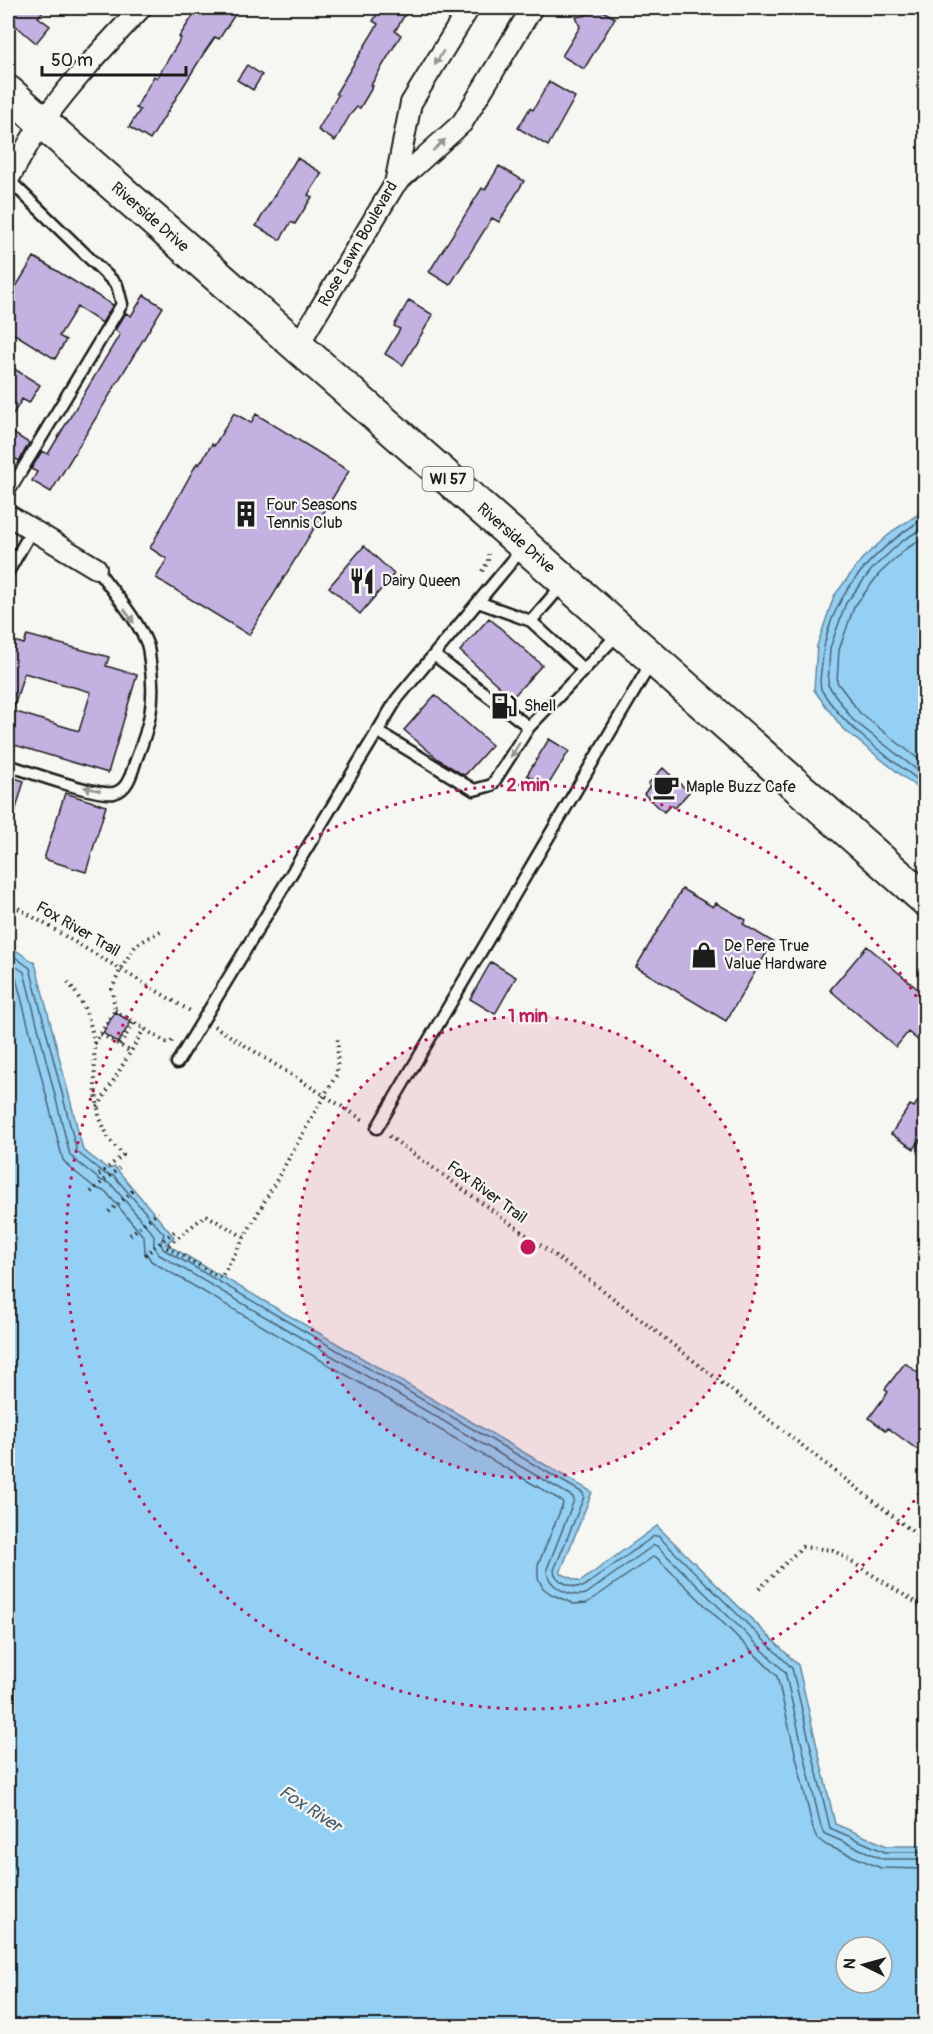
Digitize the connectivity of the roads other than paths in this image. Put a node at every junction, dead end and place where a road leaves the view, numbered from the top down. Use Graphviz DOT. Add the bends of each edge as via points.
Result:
graph roads {
  1 [pos="141,8"];
  2 [pos="469,8"];
  3 [pos="532,8"];
  4 [pos="8,92"];
  5 [pos="42,122"];
  6 [pos="8,180"];
  7 [pos="395,184"];
  8 [pos="297,347"];
  9 [pos="8,493"];
  10 [pos="8,515"];
  11 [pos="32,530"];
  12 [pos="525,546"];
  13 [pos="96,568"];
  14 [pos="8,572"];
  15 [pos="565,581"];
  16 [pos="478,602"];
  17 [pos="531,621"];
  18 [pos="622,631"];
  19 [pos="434,655"];
  20 [pos="654,659"];
  21 [pos="585,670"];
  22 [pos="529,727"];
  23 [pos="377,731"];
  24 [pos="8,765"];
  25 [pos="926,900"];
  26 [pos="177,1063"];
  27 [pos="377,1128"];
  1 -- 5 [label="street" via="88,63"];
  2 -- 7 [label="street, Rose Lawn Boulevard, one-way" via="411,103"];
  7 -- 3 [label="street, one-way" via="462,123"];
  4 -- 5 [label="main road, Riverside Drive / WI 57"];
  5 -- 6 [label="street"];
  5 -- 8 [label="main road, Riverside Drive / WI 57"];
  6 -- 9 [label="lane" via="117,285 123,304"];
  7 -- 8 [label="street, Rose Lawn Boulevard"];
  8 -- 12 [label="main road, Riverside Drive / WI 57"];
  10 -- 11 [label="street"];
  11 -- 13 [label="street"];
  11 -- 14 [label="lane"];
  12 -- 15 [label="main road, Riverside Drive / WI 57"];
  12 -- 16 [label="lane"];
  13 -- 24 [label="lane, one-way" via="147,645 153,702 129,777 124,787 111,793"];
  15 -- 17 [label="lane"];
  15 -- 18 [label="main road, Riverside Drive / WI 57"];
  16 -- 17 [label="lane"];
  16 -- 19 [label="lane"];
  17 -- 21 [label="lane"];
  18 -- 20 [label="main road, Riverside Drive / WI 57"];
  18 -- 21 [label="lane"];
  19 -- 22 [label="lane"];
  19 -- 23 [label="lane" via="397,699"];
  20 -- 25 [label="main road, Riverside Drive / WI 57"];
  20 -- 27 [label="lane"];
  21 -- 22 [label="lane"];
  22 -- 23 [label="lane, one-way" via="492,785 474,790"];
  23 -- 26 [label="lane"];
}
